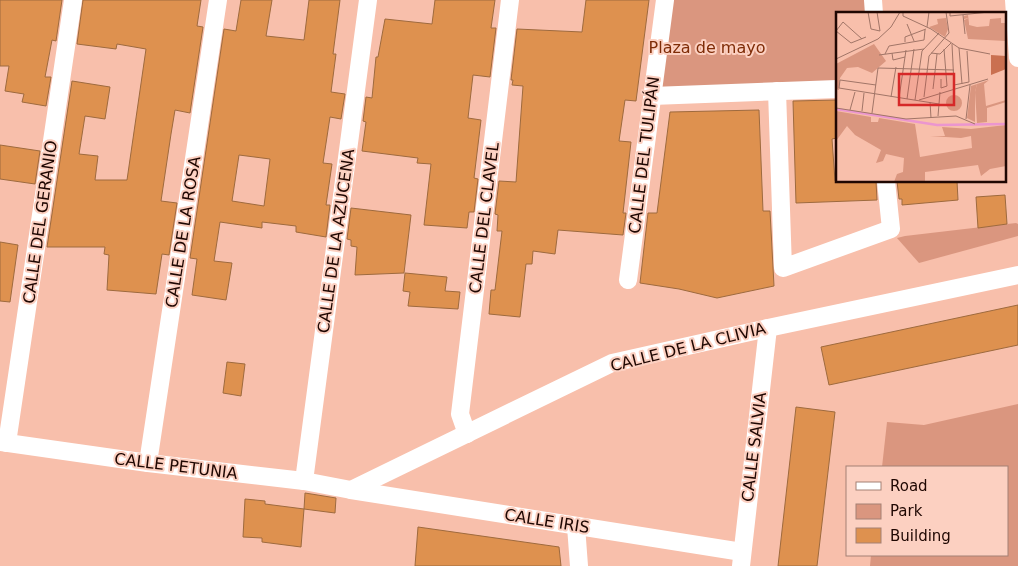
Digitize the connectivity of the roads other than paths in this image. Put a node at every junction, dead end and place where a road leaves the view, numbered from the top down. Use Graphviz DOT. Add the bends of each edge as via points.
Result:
graph roads {
  1 [pos="73,0"];
  2 [pos="218,0"];
  3 [pos="368,0"];
  4 [pos="510,0"];
  5 [pos="665,0"];
  6 [pos="1014,0"];
  7 [pos="1018,58"];
  8 [pos="836,89"];
  9 [pos="777,92"];
  10 [pos="652,96"];
  11 [pos="886,182"];
  12 [pos="1018,275"];
  13 [pos="628,280"];
  14 [pos="768,328"];
  15 [pos="468,434"];
  16 [pos="4,443"];
  17 [pos="148,463"];
  18 [pos="304,481"];
  19 [pos="351,490"];
  20 [pos="576,526"];
  21 [pos="741,559"];
  22 [pos="579,566"];
  1 -- 16 [label="street, CALLE DEL GERANIO"];
  2 -- 17 [label="street, CALLE DE LA ROSA"];
  3 -- 18 [label="street, CALLE DE LA AZUCENA"];
  4 -- 15 [label="street, CALLE DEL CLAVEL" via="460,414"];
  5 -- 10 [label="street, CALLE DEL TULIPÁN"];
  6 -- 7 [label="street"];
  8 -- 9 [label="street"];
  9 -- 10 [label="street"];
  9 -- 11 [label="street" via="783,268 891,229"];
  10 -- 13 [label="street, CALLE DEL TULIPÁN"];
  12 -- 14 [label="street, CALLE DE LA CLIVIA"];
  14 -- 15 [label="street, CALLE DE LA CLIVIA" via="612,363"];
  14 -- 21 [label="street, CALLE SALVIA"];
  15 -- 19 [label="street, CALLE DE LA CLIVIA"];
  16 -- 17 [label="street, CALLE PETUNIA"];
  17 -- 18 [label="street, CALLE PETUNIA"];
  18 -- 19 [label="street, CALLE PETUNIA"];
  19 -- 20 [label="street, CALLE IRIS"];
  20 -- 21 [label="street, CALLE IRIS"];
  20 -- 22 [label="street"];
}
